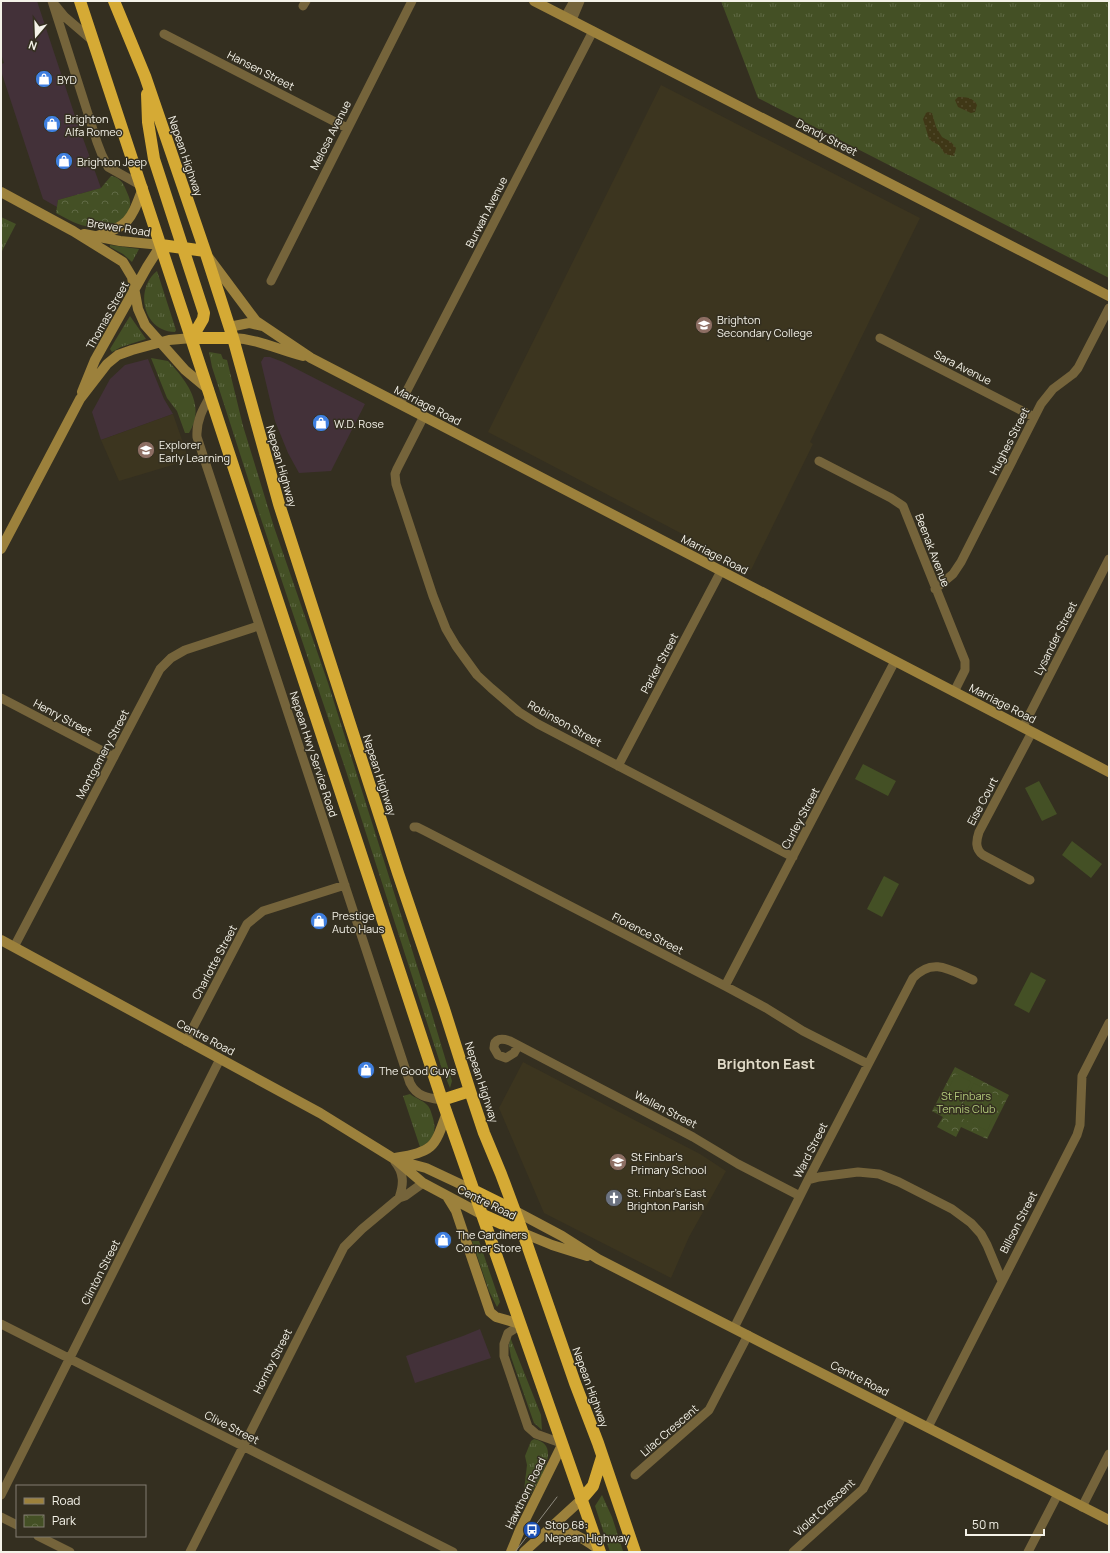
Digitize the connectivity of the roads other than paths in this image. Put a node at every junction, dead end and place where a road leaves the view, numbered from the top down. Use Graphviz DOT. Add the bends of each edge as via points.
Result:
graph roads {
  1 [pos="52,1"];
  2 [pos="80,1"];
  3 [pos="114,1"];
  4 [pos="412,1"];
  5 [pos="534,1"];
  6 [pos="574,1"];
  7 [pos="580,1"];
  8 [pos="568,19"];
  9 [pos="593,31"];
  10 [pos="164,34"];
  11 [pos="95,43"];
  12 [pos="146,80"];
  13 [pos="347,128"];
  14 [pos="161,181"];
  15 [pos="143,187"];
  16 [pos="1,192"];
  17 [pos="73,231"];
  18 [pos="95,236"];
  19 [pos="161,245"];
  20 [pos="184,248"];
  21 [pos="206,253"];
  22 [pos="271,281"];
  23 [pos="135,289"];
  24 [pos="1109,296"];
  25 [pos="1109,308"];
  26 [pos="270,331"];
  27 [pos="231,332"];
  28 [pos="192,338"];
  29 [pos="880,338"];
  30 [pos="160,342"];
  31 [pos="311,358"];
  32 [pos="210,393"];
  33 [pos="80,399"];
  34 [pos="400,404"];
  35 [pos="424,416"];
  36 [pos="1034,417"];
  37 [pos="818,461"];
  38 [pos="1,549"];
  39 [pos="1109,559"];
  40 [pos="721,571"];
  41 [pos="935,589"];
  42 [pos="258,626"];
  43 [pos="895,661"];
  44 [pos="954,692"];
  45 [pos="1,698"];
  46 [pos="1028,730"];
  47 [pos="114,757"];
  48 [pos="618,766"];
  49 [pos="1109,772"];
  50 [pos="414,827"];
  51 [pos="793,857"];
  52 [pos="1030,880"];
  53 [pos="344,885"];
  54 [pos="1,940"];
  55 [pos="14,947"];
  56 [pos="973,980"];
  57 [pos="725,986"];
  58 [pos="1109,1023"];
  59 [pos="186,1041"];
  60 [pos="518,1046"];
  61 [pos="220,1060"];
  62 [pos="868,1064"];
  63 [pos="470,1091"];
  64 [pos="442,1100"];
  65 [pos="447,1112"];
  66 [pos="393,1159"];
  67 [pos="808,1180"];
  68 [pos="423,1183"];
  69 [pos="475,1192"];
  70 [pos="447,1196"];
  71 [pos="800,1196"];
  72 [pos="399,1198"];
  73 [pos="515,1211"];
  74 [pos="483,1215"];
  75 [pos="523,1233"];
  76 [pos="598,1259"];
  77 [pos="1002,1281"];
  78 [pos="1,1324"];
  79 [pos="520,1324"];
  80 [pos="734,1328"];
  81 [pos="748,1336"];
  82 [pos="70,1359"];
  83 [pos="903,1415"];
  84 [pos="928,1427"];
  85 [pos="562,1444"];
  86 [pos="243,1446"];
  87 [pos="1109,1454"];
  88 [pos="602,1457"];
  89 [pos="635,1475"];
  90 [pos="1058,1494"];
  91 [pos="1,1495"];
  92 [pos="581,1500"];
  93 [pos="1082,1507"];
  94 [pos="1,1517"];
  95 [pos="1109,1520"];
  96 [pos="16,1524"];
  97 [pos="541,1536"];
  98 [pos="40,1537"];
  99 [pos="599,1550"];
  100 [pos="70,1552"];
  101 [pos="190,1552"];
  102 [pos="453,1552"];
  103 [pos="511,1552"];
  104 [pos="524,1552"];
  105 [pos="635,1552"];
  106 [pos="793,1552"];
  107 [pos="1028,1552"];
  1 -- 11 [label="street"];
  1 -- 15 [label="street" via="102,156 108,167"];
  2 -- 11 [label="highway"];
  3 -- 12 [label="highway, Nepean Highway"];
  4 -- 13 [label="street, Melosa Avenue"];
  5 -- 8 [label="street, Dendy Street"];
  6 -- 8 [label="street"];
  7 -- 8 [label="street"];
  8 -- 9 [label="street, Dendy Street"];
  9 -- 24 [label="street, Dendy Street"];
  9 -- 34 [label="street, Burwah Avenue"];
  10 -- 13 [label="street, Hansen Street"];
  11 -- 15 [label="highway"];
  12 -- 14 [label="highway" via="148,122"];
  12 -- 21 [label="highway, Nepean Highway"];
  13 -- 22 [label="street, Melosa Avenue"];
  14 -- 15 [label="highway"];
  14 -- 20 [label="highway"];
  15 -- 18 [label="street" via="133,213 126,222 114,230"];
  15 -- 19 [label="highway"];
  16 -- 17 [label="street, Brewer Road"];
  17 -- 18 [label="street, Brewer Road"];
  17 -- 23 [label="street, Brewer Road" via="123,262 131,274"];
  18 -- 19 [label="street, Brewer Road"];
  19 -- 20 [label="highway"];
  19 -- 23 [label="street, Thomas Street"];
  19 -- 28 [label="highway"];
  20 -- 21 [label="highway"];
  20 -- 28 [label="highway" via="204,314"];
  21 -- 26 [label="street, Marriage Road" via="253,318"];
  21 -- 27 [label="highway, Nepean Highway"];
  23 -- 30 [label="street, Brewer Road" via="142,319"];
  23 -- 33 [label="street, Thomas Street" via="95,360"];
  25 -- 36 [label="street, Hughes Street" via="1078,368 1050,392"];
  26 -- 27 [label="street" via="246,323"];
  26 -- 31 [label="street, Marriage Road"];
  27 -- 28 [label="highway"];
  27 -- 31 [label="street, Marriage Road"];
  27 -- 63 [label="highway, Nepean Highway" via="279,504"];
  28 -- 30 [label="street, Thomas Street"];
  28 -- 32 [label="highway"];
  29 -- 36 [label="street, Sara Avenue"];
  30 -- 32 [label="street, Brewer Road"];
  30 -- 33 [label="street, Thomas Street" via="114,358"];
  31 -- 34 [label="street, Marriage Road"];
  32 -- 42 [label="street, Nepean Hwy Service Road" via="199,419 198,440"];
  32 -- 64 [label="highway"];
  33 -- 38 [label="street, Thomas Street"];
  34 -- 35 [label="street, Marriage Road"];
  35 -- 40 [label="street, Marriage Road"];
  35 -- 48 [label="street, Robinson Street" via="397,469 395,480 446,629 477,675 504,701 538,724"];
  36 -- 41 [label="street, Hughes Street" via="961,562 953,574"];
  37 -- 41 [label="street, Beenak Avenue" via="903,506"];
  39 -- 46 [label="street, Lysander Street"];
  40 -- 43 [label="street, Marriage Road"];
  40 -- 48 [label="street, Parker Street"];
  41 -- 44 [label="street, Beenak Avenue" via="965,660 965,670"];
  42 -- 47 [label="street, Montgomery Street" via="185,650 165,664"];
  42 -- 53 [label="street, Nepean Hwy Service Road"];
  43 -- 44 [label="street, Marriage Road"];
  43 -- 51 [label="street, Curley Street"];
  44 -- 46 [label="street, Marriage Road"];
  45 -- 47 [label="street, Henry Street"];
  46 -- 49 [label="street, Marriage Road"];
  46 -- 52 [label="street, Eise Court" via="979,832 977,842 978,850 983,856"];
  47 -- 55 [label="street, Montgomery Street"];
  48 -- 51 [label="street, Robinson Street"];
  50 -- 57 [label="street, Florence Street"];
  51 -- 57 [label="street, Curley Street"];
  53 -- 59 [label="street, Charlotte Street" via="263,911 247,924"];
  53 -- 64 [label="street, Nepean Hwy Service Road" via="413,1090 419,1095"];
  54 -- 55 [label="street, Centre Road"];
  55 -- 59 [label="street, Centre Road"];
  56 -- 62 [label="street, Ward Street" via="932,967 927,967 918,974 909,984"];
  57 -- 62 [label="street, Florence Street" via="803,1031"];
  58 -- 77 [label="street, Billson Street" via="1082,1076 1080,1125 1077,1135"];
  59 -- 61 [label="street, Centre Road"];
  60 -- 71 [label="street, Wallen Street"];
  61 -- 66 [label="street, Centre Road" via="320,1113"];
  61 -- 82 [label="street, Clinton Street"];
  62 -- 67 [label="street, Ward Street"];
  63 -- 64 [label="highway"];
  63 -- 73 [label="highway, Nepean Highway"];
  64 -- 65 [label="highway"];
  65 -- 66 [label="street" via="429,1149"];
  65 -- 69 [label="highway"];
  66 -- 68 [label="street, Centre Road"];
  66 -- 69 [label="street, Centre Road" via="426,1168"];
  66 -- 72 [label="street" via="403,1176"];
  67 -- 71 [label="street, Ward Street"];
  67 -- 77 [label="street" via="858,1172 879,1174 952,1209 972,1223 981,1234"];
  68 -- 70 [label="street, Centre Road"];
  68 -- 72 [label="street, Hornby Street"];
  69 -- 73 [label="highway, Centre Road"];
  69 -- 74 [label="highway"];
  70 -- 74 [label="street, Centre Road"];
  70 -- 79 [label="street" via="456,1211 490,1312 496,1317"];
  71 -- 80 [label="street, Ward Street"];
  72 -- 86 [label="street, Hornby Street" via="362,1228 344,1247"];
  73 -- 75 [label="highway, Nepean Highway"];
  73 -- 76 [label="street, Centre Road"];
  74 -- 75 [label="highway, Centre Road"];
  74 -- 79 [label="highway"];
  75 -- 76 [label="street, Centre Road" via="552,1246"];
  75 -- 88 [label="highway, Nepean Highway"];
  76 -- 80 [label="street, Centre Road"];
  77 -- 84 [label="street, Billson Street"];
  78 -- 82 [label="street, Clive Street"];
  79 -- 85 [label="highway"];
  79 -- 85 [label="street" via="507,1335 504,1346 505,1361 528,1427 534,1433"];
  80 -- 81 [label="street, Centre Road"];
  81 -- 83 [label="street, Centre Road"];
  81 -- 89 [label="street, Lilac Crescent" via="709,1410"];
  82 -- 86 [label="street, Clive Street"];
  82 -- 91 [label="street, Clinton Street"];
  83 -- 84 [label="street, Centre Road"];
  83 -- 106 [label="street, Violet Crescent" via="863,1489"];
  84 -- 90 [label="street, Centre Road"];
  85 -- 92 [label="highway"];
  85 -- 103 [label="street, Hawthorn Road"];
  86 -- 101 [label="street, Hornby Street"];
  86 -- 102 [label="street, Clive Street"];
  87 -- 93 [label="street"];
  88 -- 92 [label="highway" via="593,1486"];
  88 -- 105 [label="highway, Nepean Highway"];
  90 -- 93 [label="street, Centre Road"];
  90 -- 107 [label="street"];
  92 -- 97 [label="street"];
  92 -- 99 [label="highway"];
  93 -- 95 [label="street, Centre Road"];
  94 -- 96 [label="street"];
  97 -- 99 [label="street" via="553,1532 572,1533"];
  97 -- 104 [label="street"];
  98 -- 100 [label="street"];
}
